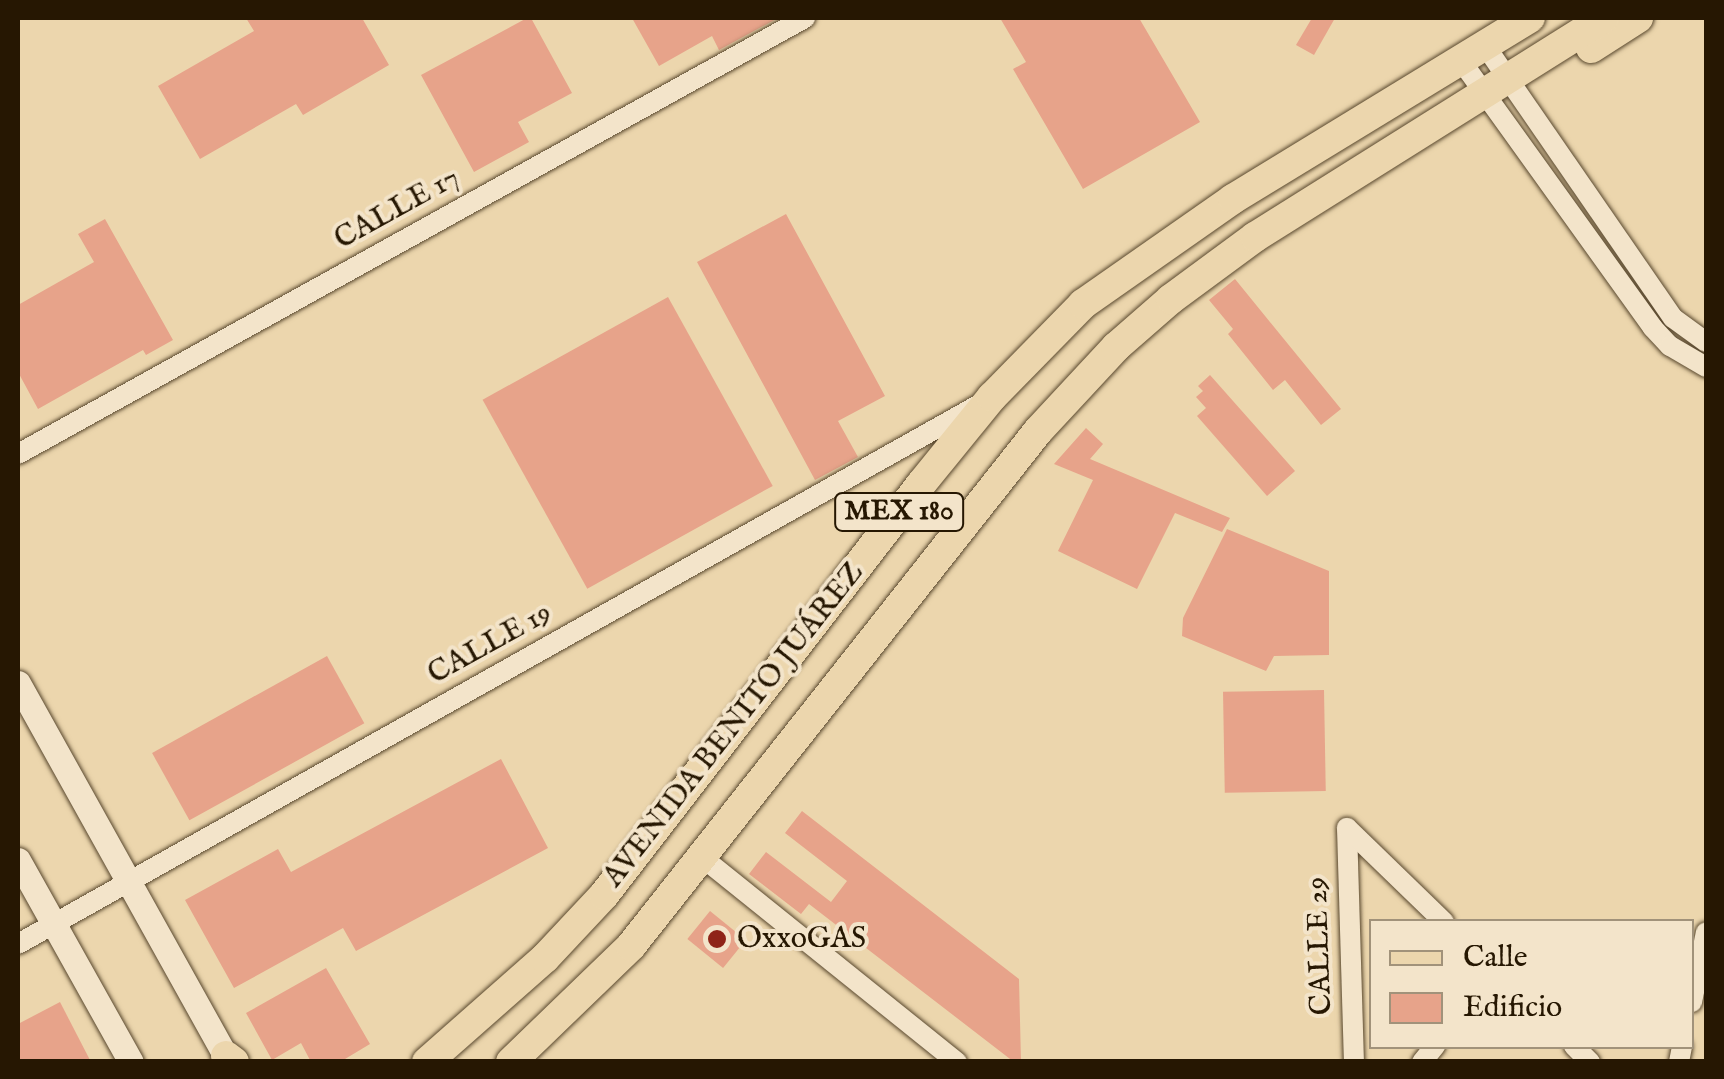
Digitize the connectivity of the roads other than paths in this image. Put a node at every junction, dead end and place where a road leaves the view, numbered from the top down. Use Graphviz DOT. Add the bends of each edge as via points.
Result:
graph roads {
  1 [pos="805,18"];
  2 [pos="1530,18"];
  3 [pos="1604,18"];
  4 [pos="1638,18"];
  5 [pos="1474,54"];
  6 [pos="1497,87"];
  7 [pos="1578,179"];
  8 [pos="1557,194"];
  9 [pos="1626,250"];
  10 [pos="1606,263"];
  11 [pos="1706,342"];
  12 [pos="1706,367"];
  13 [pos="992,397"];
  14 [pos="18,454"];
  15 [pos="18,683"];
  16 [pos="702,858"];
  17 [pos="18,860"];
  18 [pos="128,882"];
  19 [pos="1441,919"];
  20 [pos="53,924"];
  21 [pos="1706,932"];
  22 [pos="18,944"];
  23 [pos="1704,955"];
  24 [pos="1694,994"];
  25 [pos="230,1060"];
  26 [pos="131,1062"];
  27 [pos="427,1062"];
  28 [pos="510,1062"];
  29 [pos="958,1062"];
  30 [pos="1354,1062"];
  1 -- 14 [label="street, CALLE 17"];
  2 -- 5 [label="main road, MEX 180"];
  3 -- 6 [label="main road, MEX 180"];
  4 -- 6 [label="main road" via="1576,58"];
  5 -- 6 [label="street"];
  5 -- 13 [label="main road, AVENIDA BENITO JUÁREZ / MEX 180" via="1143,258 1083,304"];
  6 -- 7 [label="street"];
  6 -- 8 [label="street"];
  6 -- 16 [label="main road, AVENIDA BENITO JUÁREZ / MEX 180" via="1255,238 1116,347 1038,430"];
  7 -- 8 [label="street"];
  7 -- 9 [label="street"];
  8 -- 10 [label="street"];
  9 -- 10 [label="street"];
  9 -- 11 [label="street" via="1674,318"];
  10 -- 12 [label="street" via="1670,346"];
  13 -- 18 [label="street, CALLE 19"];
  13 -- 27 [label="main road, AVENIDA BENITO JUÁREZ / MEX 180" via="604,895 545,958"];
  15 -- 18 [label="street"];
  16 -- 28 [label="main road, AVENIDA BENITO JUÁREZ / MEX 180" via="630,946"];
  16 -- 29 [label="street"];
  17 -- 20 [label="street"];
  18 -- 20 [label="street, CALLE 19"];
  18 -- 25 [label="street"];
  19 -- 30 [label="street, CALLE 29" via="1347,828"];
  20 -- 22 [label="street, CALLE 19"];
  20 -- 26 [label="street"];
  21 -- 23 [label="street"];
  23 -- 24 [label="street"];
}
